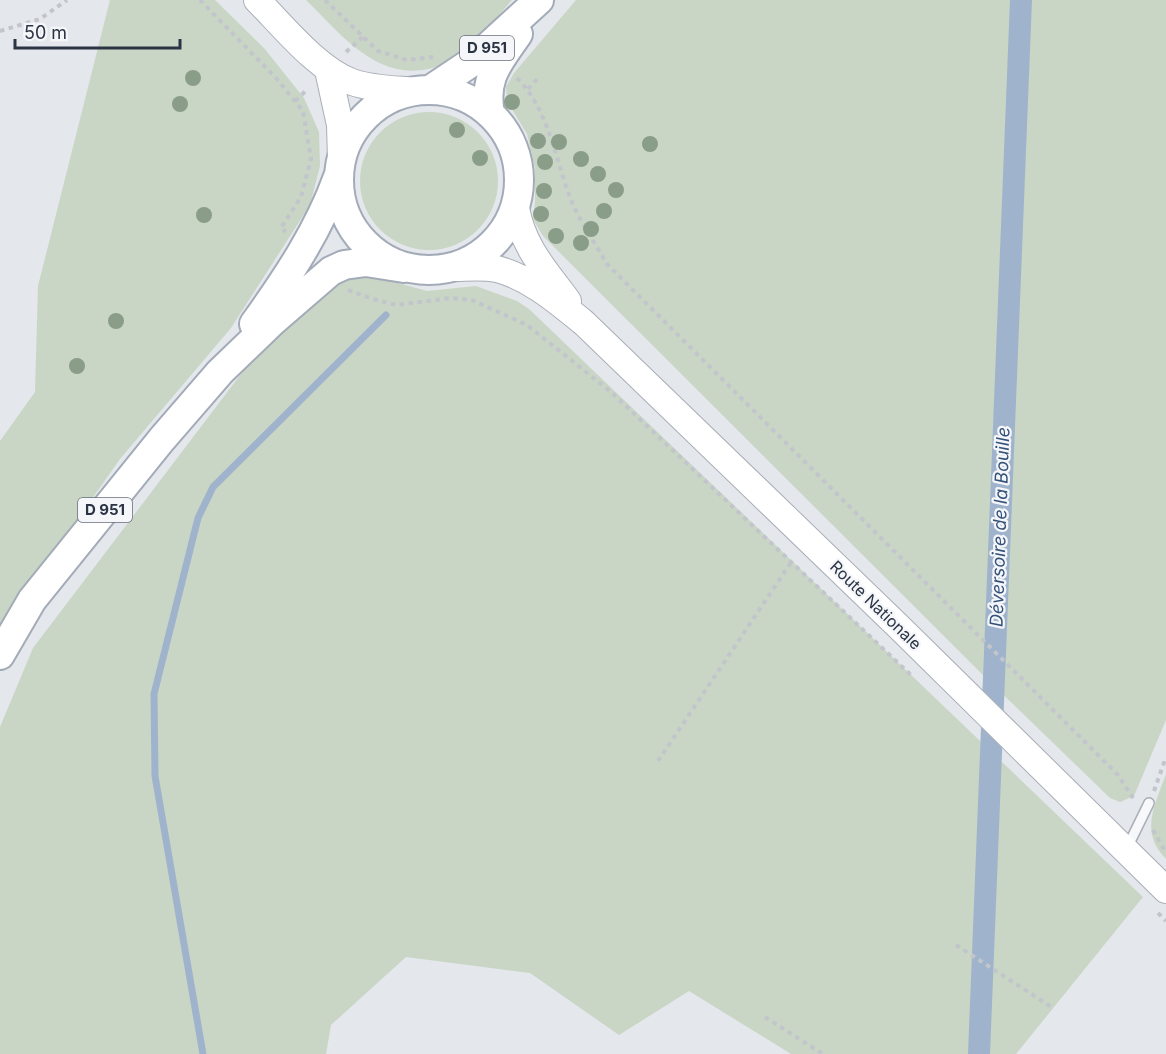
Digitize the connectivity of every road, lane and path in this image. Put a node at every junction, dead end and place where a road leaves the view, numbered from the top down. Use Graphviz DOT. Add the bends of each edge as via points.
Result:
graph roads {
  1 [pos="67,0"];
  2 [pos="200,0"];
  3 [pos="257,0"];
  4 [pos="325,0"];
  5 [pos="539,0"];
  6 [pos="546,0"];
  7 [pos="0,31"];
  8 [pos="363,37"];
  9 [pos="348,50"];
  10 [pos="437,56"];
  11 [pos="500,61"];
  12 [pos="538,76"];
  13 [pos="319,78"];
  14 [pos="528,89"];
  15 [pos="423,91"];
  16 [pos="296,101"];
  17 [pos="490,114"];
  18 [pos="340,167"];
  19 [pos="516,208"];
  20 [pos="304,247"];
  21 [pos="404,268"];
  22 [pos="451,268"];
  23 [pos="331,271"];
  24 [pos="584,323"];
  25 [pos="220,372"];
  26 [pos="808,539"];
  27 [pos="792,561"];
  28 [pos="0,655"];
  29 [pos="913,677"];
  30 [pos="1166,757"];
  31 [pos="658,761"];
  32 [pos="1149,804"];
  33 [pos="1144,814"];
  34 [pos="1125,852"];
  35 [pos="1166,853"];
  36 [pos="1159,899"];
  37 [pos="1166,921"];
  38 [pos="956,945"];
  39 [pos="1053,1008"];
  40 [pos="765,1017"];
  41 [pos="823,1054"];
  1 -- 7 [label="path" via="40,19"];
  2 -- 16 [label="path"];
  3 -- 13 [label="main road"];
  4 -- 8 [label="path"];
  5 -- 15 [label="main road, D 951" via="469,64"];
  6 -- 11 [label="main road, D 951"];
  8 -- 9 [label="path"];
  8 -- 10 [label="path" via="378,51 407,60"];
  11 -- 14 [label="path"];
  11 -- 17 [label="main road, D 951" via="489,84"];
  12 -- 14 [label="path"];
  13 -- 15 [label="main road" via="373,88"];
  13 -- 16 [label="path"];
  13 -- 18 [label="main road" via="340,125"];
  14 -- 33 [label="path" via="549,131 572,202 607,264 1118,775"];
  15 -- 17 [label="main road" via="443,91 469,99"];
  15 -- 18 [label="main road" via="377,106 357,125 345,146"];
  16 -- 20 [label="path" via="303,111 311,159 301,197 281,228"];
  17 -- 19 [label="main road" via="507,134 517,157 520,183"];
  18 -- 20 [label="main road, D 951" via="324,213"];
  18 -- 21 [label="main road" via="339,193 350,226 373,252"];
  19 -- 22 [label="main road" via="488,250"];
  19 -- 24 [label="main road, Route Nationale" via="525,242"];
  20 -- 25 [label="main road, D 951"];
  21 -- 22 [label="main road"];
  21 -- 23 [label="main road, D 951" via="366,262"];
  22 -- 24 [label="main road, Route Nationale" via="496,269 515,276 543,291"];
  23 -- 25 [label="main road, D 951"];
  23 -- 27 [label="path" via="349,291 373,299 396,305 451,298 472,300 527,325 610,392"];
  24 -- 26 [label="main road, Route Nationale"];
  25 -- 28 [label="main road, D 951" via="32,600"];
  26 -- 27 [label="path"];
  26 -- 34 [label="main road, Route Nationale"];
  27 -- 29 [label="path"];
  27 -- 31 [label="path"];
  30 -- 32 [label="path"];
  32 -- 33 [label="lane"];
  33 -- 34 [label="lane"];
  33 -- 35 [label="path"];
  34 -- 36 [label="main road, Route Nationale"];
  36 -- 37 [label="path"];
  38 -- 39 [label="path"];
  40 -- 41 [label="path"];
}
